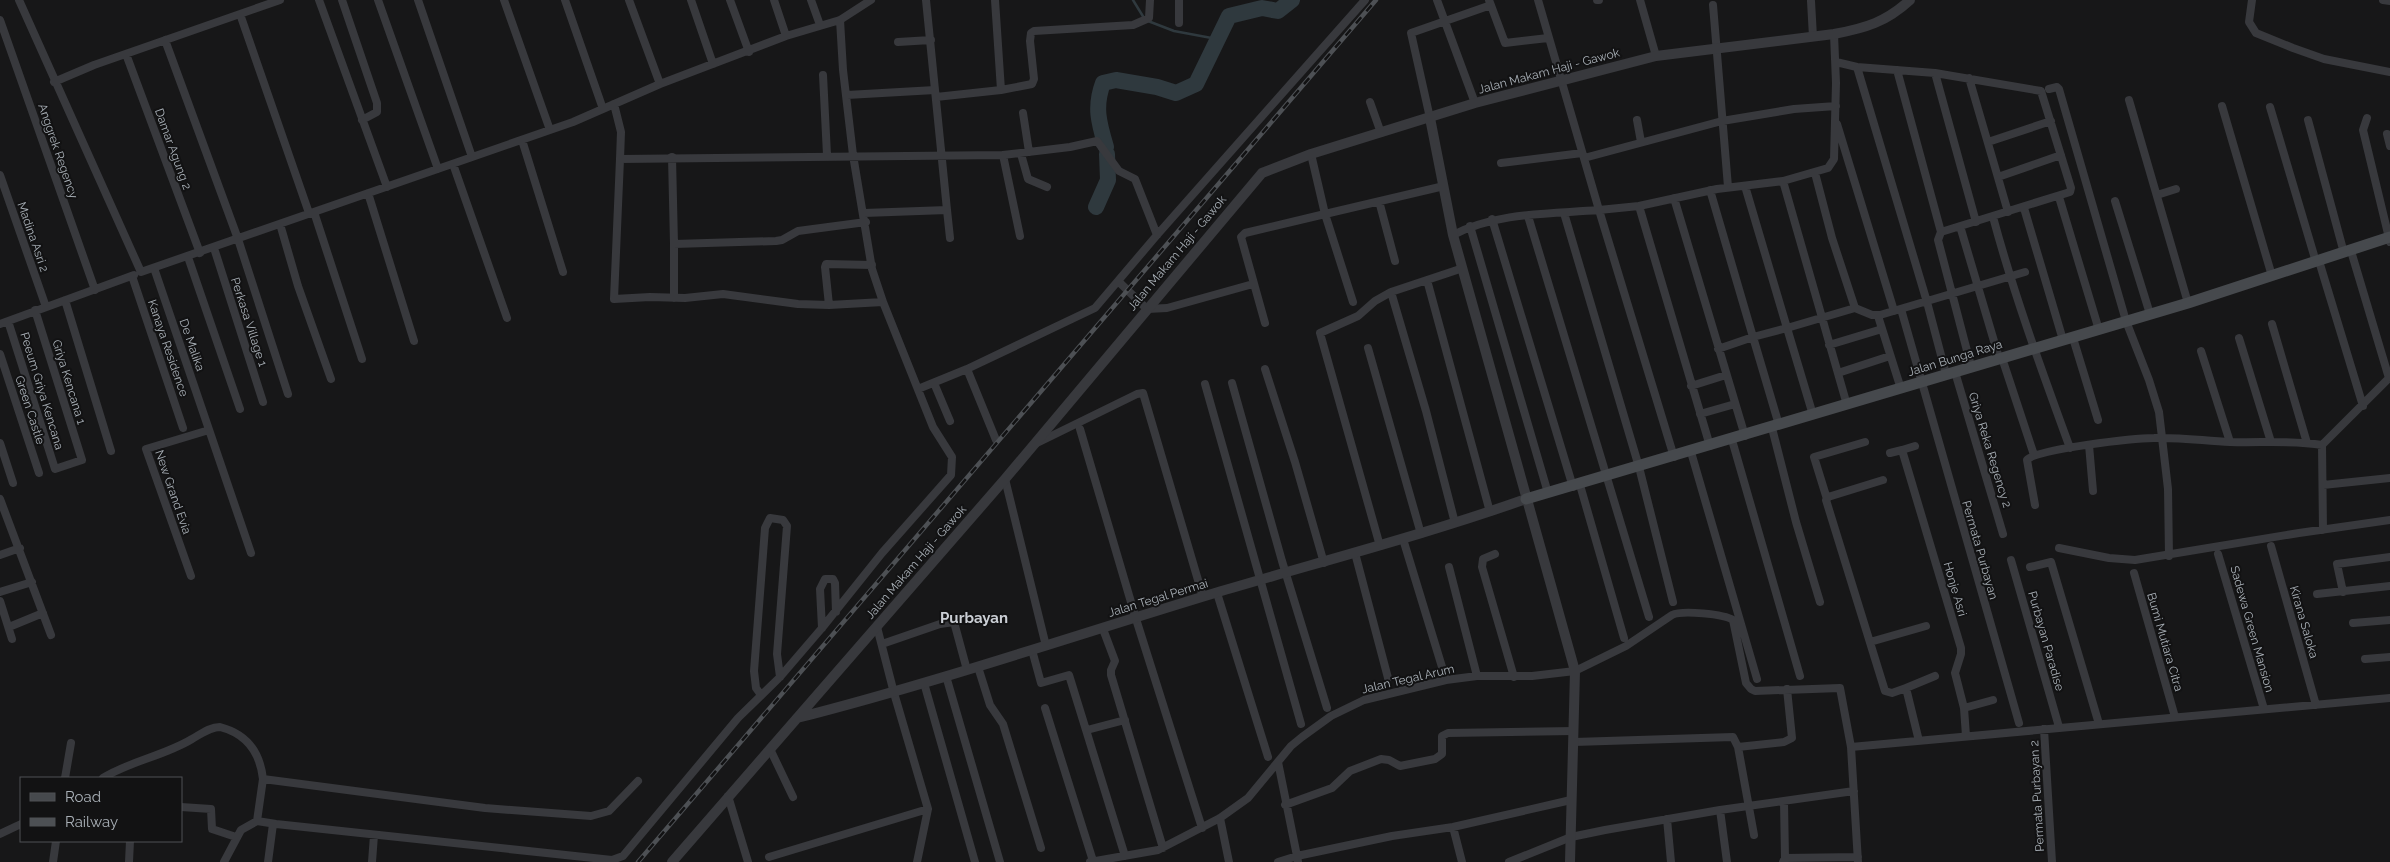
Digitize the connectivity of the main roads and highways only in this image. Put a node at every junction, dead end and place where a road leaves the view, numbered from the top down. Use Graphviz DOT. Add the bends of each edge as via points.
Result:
graph roads {
  1 [pos="2390,239"];
  2 [pos="1526,499"];
  1 -- 2 [label="main road, Jalan Bunga Raya" via="2099,330"];
}
